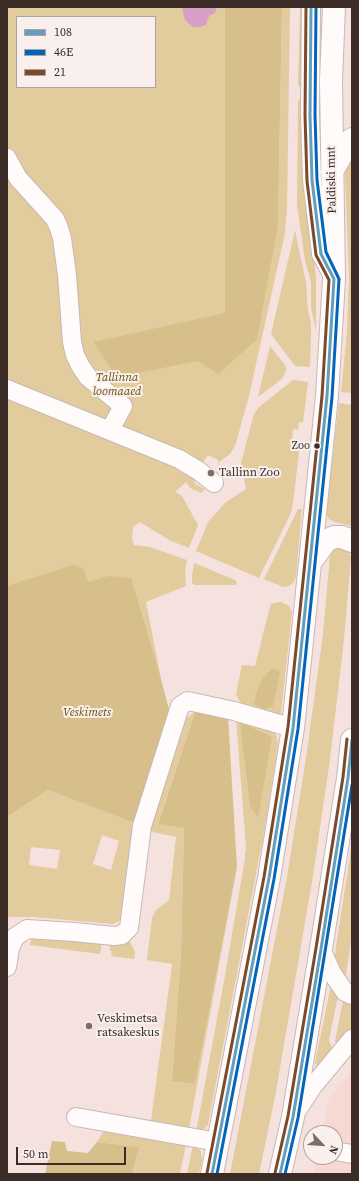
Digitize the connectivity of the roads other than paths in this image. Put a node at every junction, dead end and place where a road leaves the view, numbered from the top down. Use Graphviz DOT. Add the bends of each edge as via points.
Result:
graph roads {
  1 [pos="311,7"];
  2 [pos="323,7"];
  3 [pos="334,7"];
  4 [pos="331,80"];
  5 [pos="352,139"];
  6 [pos="7,158"];
  7 [pos="332,172"];
  8 [pos="334,279"];
  9 [pos="7,389"];
  10 [pos="110,430"];
  11 [pos="214,483"];
  12 [pos="352,541"];
  13 [pos="310,563"];
  14 [pos="292,728"];
  15 [pos="352,740"];
  16 [pos="350,778"];
  17 [pos="321,949"];
  18 [pos="7,968"];
  19 [pos="352,995"];
  20 [pos="352,1039"];
  21 [pos="293,1117"];
  22 [pos="76,1118"];
  23 [pos="218,1142"];
  24 [pos="212,1174"];
  25 [pos="280,1174"];
  1 -- 8 [label="street, Paldiski mnt" via="312,180 321,254"];
  2 -- 4 [label="main road, Paldiski mnt"];
  3 -- 4 [label="main road, Paldiski mnt"];
  4 -- 7 [label="main road, Paldiski mnt"];
  5 -- 7 [label="main road"];
  6 -- 10 [label="street" via="18,178 55,219 59,228 67,275 75,354 88,377 123,406"];
  7 -- 8 [label="main road, Paldiski mnt"];
  8 -- 13 [label="main road, Paldiski mnt" via="327,396"];
  9 -- 10 [label="street"];
  10 -- 11 [label="street" via="179,459"];
  12 -- 13 [label="main road" via="342,537 326,541"];
  13 -- 14 [label="main road, Paldiski mnt"];
  14 -- 18 [label="street" via="188,701 180,706 142,826 129,928 122,935 114,936 27,930 15,937 10,948"];
  14 -- 23 [label="main road, Paldiski mnt" via="269,878"];
  15 -- 16 [label="main road"];
  16 -- 17 [label="main road"];
  17 -- 19 [label="street" via="332,973 345,992"];
  17 -- 21 [label="main road"];
  20 -- 21 [label="street" via="313,1086"];
  21 -- 25 [label="main road"];
  22 -- 23 [label="street"];
  23 -- 24 [label="main road, Paldiski mnt"];
}
